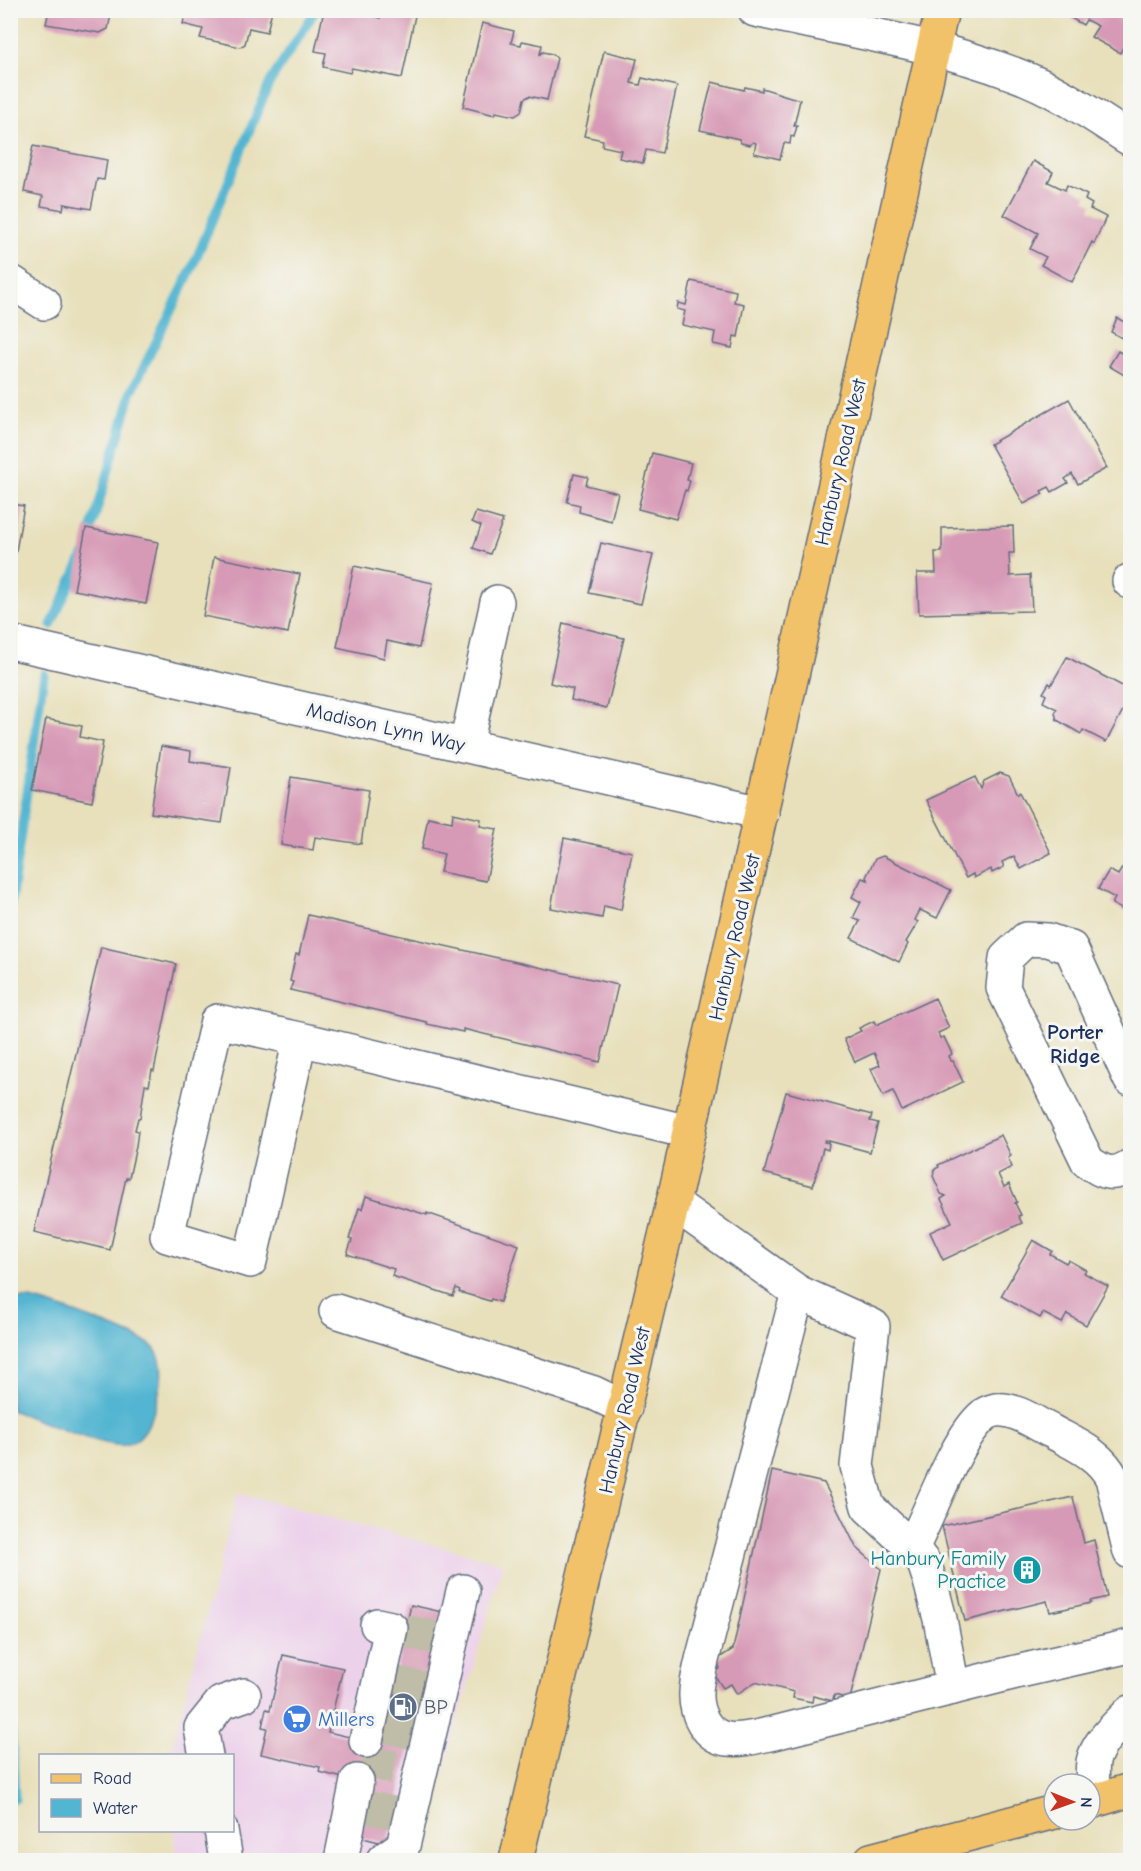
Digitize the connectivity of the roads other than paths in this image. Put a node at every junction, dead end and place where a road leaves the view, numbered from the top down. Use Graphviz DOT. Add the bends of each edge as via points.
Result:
graph roads {
  1 [pos="755,10"];
  2 [pos="942,10"];
  3 [pos="933,49"];
  4 [pos="1131,139"];
  5 [pos="10,280"];
  6 [pos="44,303"];
  7 [pos="497,602"];
  8 [pos="10,642"];
  9 [pos="466,745"];
  10 [pos="762,813"];
  11 [pos="1121,1030"];
  12 [pos="300,1039"];
  13 [pos="1131,1079"];
  14 [pos="689,1132"];
  15 [pos="1131,1167"];
  16 [pos="674,1203"];
  17 [pos="798,1292"];
  18 [pos="336,1311"];
  19 [pos="625,1408"];
  20 [pos="912,1548"];
  21 [pos="1131,1552"];
  22 [pos="463,1591"];
  23 [pos="412,1632"];
  24 [pos="1131,1646"];
  25 [pos="409,1685"];
  26 [pos="953,1688"];
  27 [pos="244,1695"];
  28 [pos="1131,1712"];
  29 [pos="392,1732"];
  30 [pos="207,1754"];
  31 [pos="1093,1772"];
  32 [pos="1131,1790"];
  33 [pos="357,1797"];
  34 [pos="1102,1798"];
  35 [pos="1042,1815"];
  36 [pos="220,1832"];
  37 [pos="226,1860"];
  38 [pos="341,1860"];
  39 [pos="382,1860"];
  40 [pos="516,1860"];
  41 [pos="871,1860"];
  1 -- 3 [label="street"];
  2 -- 3 [label="main road, Hanbury Road West"];
  3 -- 4 [label="street" via="1014,74 1060,94"];
  3 -- 10 [label="main road, Hanbury Road West"];
  5 -- 6 [label="street"];
  7 -- 9 [label="street"];
  8 -- 9 [label="street, Madison Lynn Way"];
  9 -- 10 [label="street, Madison Lynn Way"];
  10 -- 14 [label="main road, Hanbury Road West"];
  11 -- 13 [label="street"];
  11 -- 15 [label="street" via="1071,948 1048,940 1026,939 1006,958 1003,988 1088,1162 1103,1172 1118,1173"];
  12 -- 12 [label="street" via="218,1022 166,1236 250,1261"];
  12 -- 14 [label="street"];
  14 -- 16 [label="main road, Hanbury Road West"];
  16 -- 17 [label="street"];
  16 -- 19 [label="main road, Hanbury Road West"];
  17 -- 20 [label="street" via="873,1326 856,1466 868,1507"];
  17 -- 26 [label="street" via="702,1660 697,1708 712,1733 739,1740"];
  18 -- 19 [label="street" via="594,1393"];
  19 -- 40 [label="main road, Hanbury Road West"];
  20 -- 21 [label="street" via="975,1424 986,1413 1007,1410 1088,1452 1107,1467"];
  20 -- 26 [label="street" via="924,1563 930,1581"];
  22 -- 23 [label="street"];
  23 -- 25 [label="street"];
  23 -- 25 [label="street"];
  24 -- 26 [label="street"];
  25 -- 29 [label="street"];
  25 -- 29 [label="street"];
  27 -- 30 [label="street" via="221,1703 201,1728"];
  28 -- 31 [label="street" via="1099,1747"];
  29 -- 39 [label="street" via="412,1772 402,1815 403,1846"];
  32 -- 34 [label="main road"];
  33 -- 38 [label="street"];
  35 -- 41 [label="main road"];
  36 -- 37 [label="street"];
}
